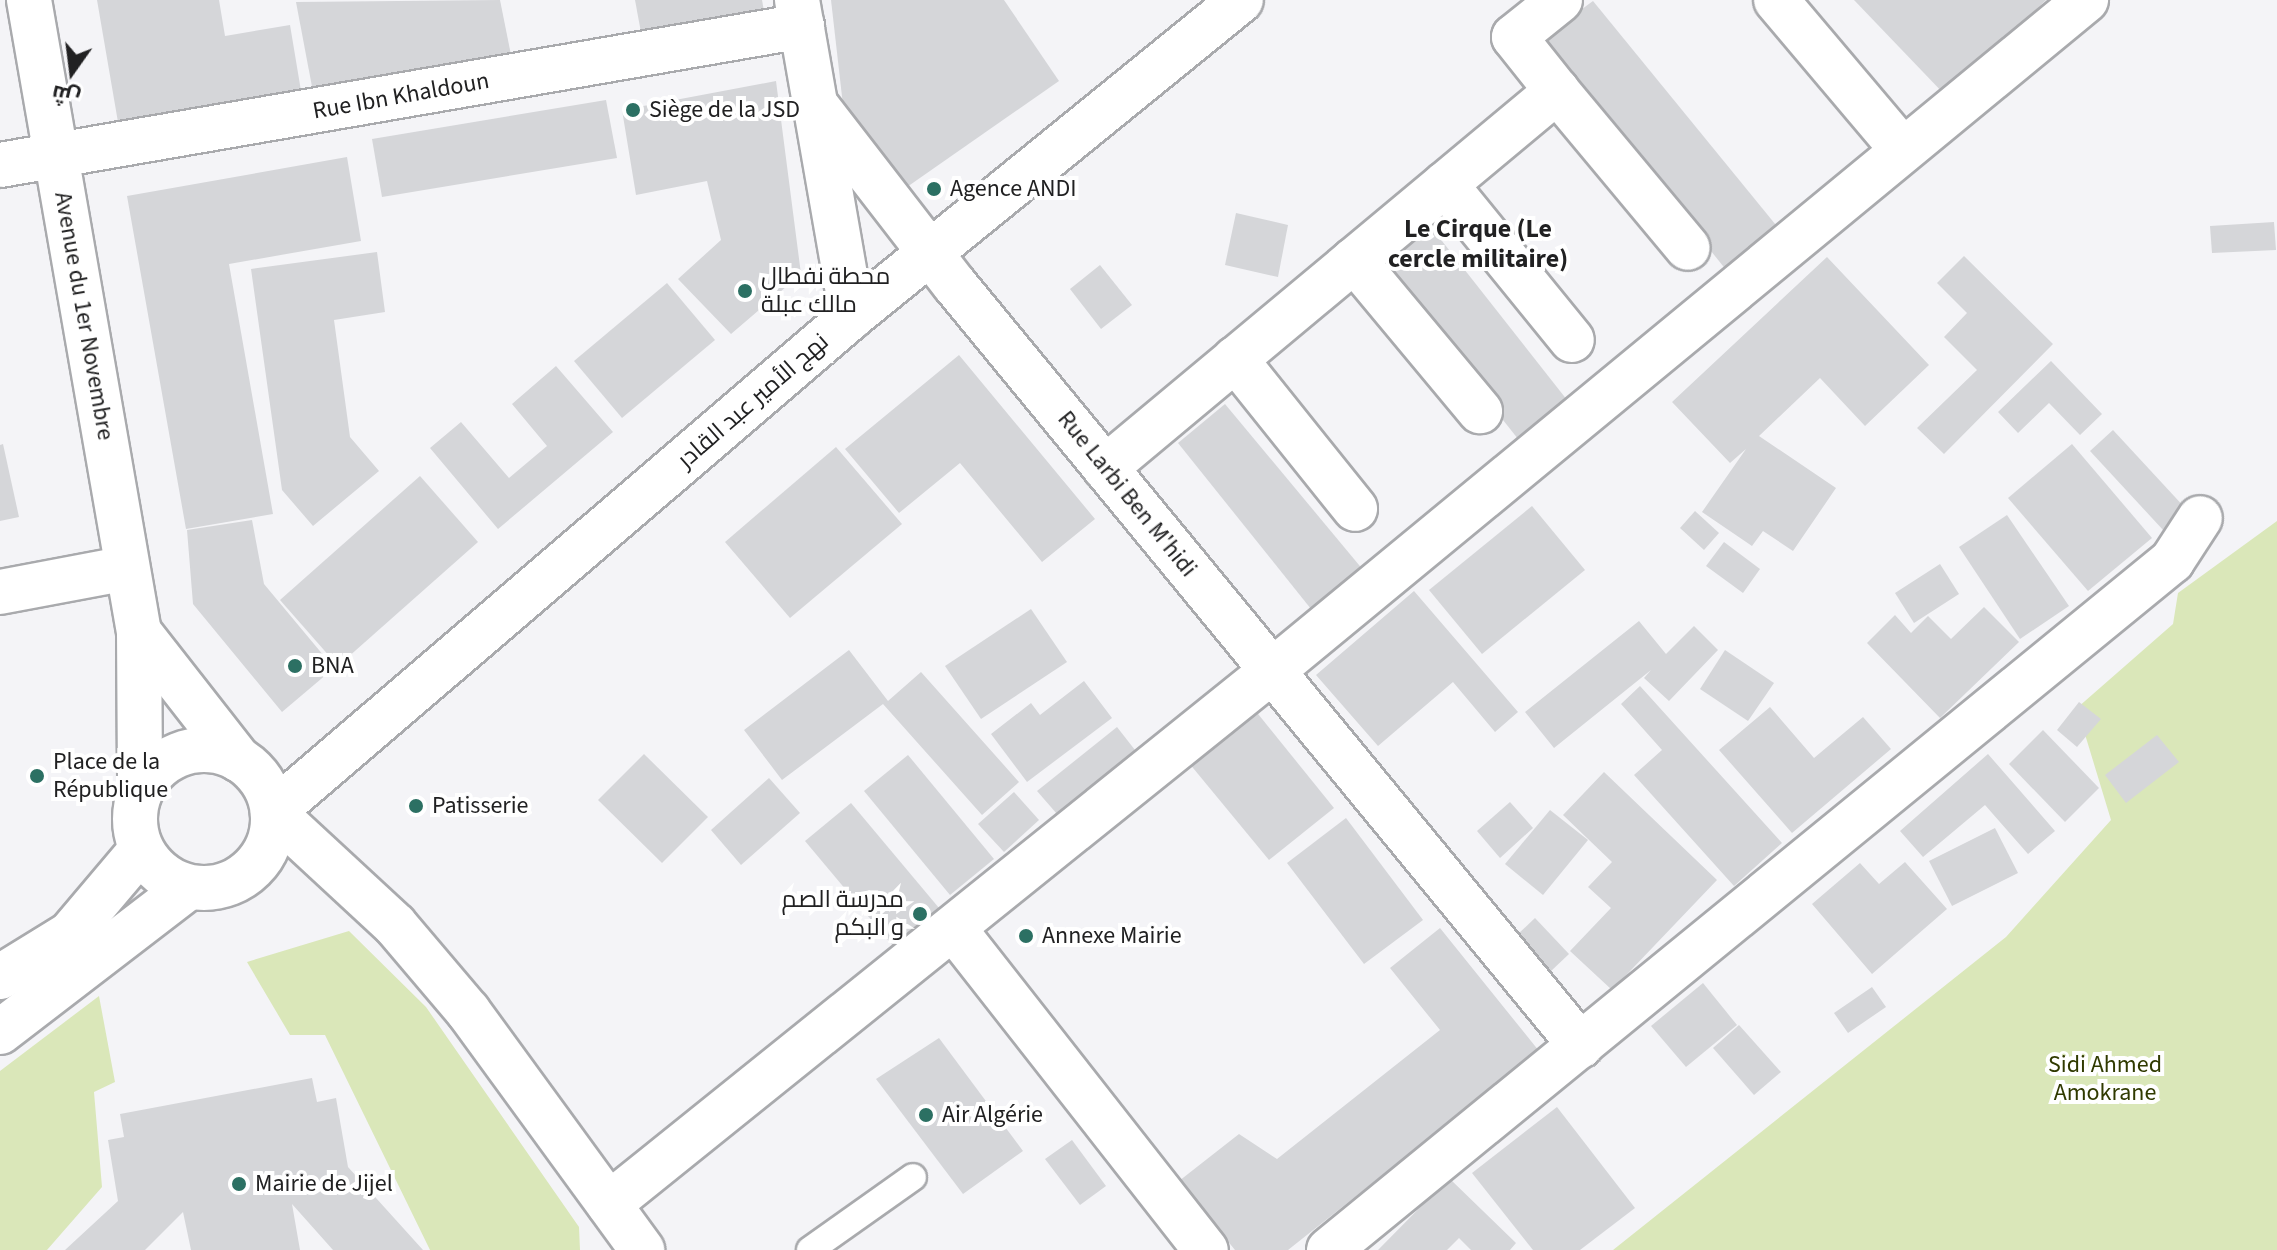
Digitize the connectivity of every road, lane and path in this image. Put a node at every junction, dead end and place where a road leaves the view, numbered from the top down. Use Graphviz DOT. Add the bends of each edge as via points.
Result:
graph roads {
  1 [pos="29,0"];
  2 [pos="1241,0"];
  3 [pos="1560,0"];
  4 [pos="1776,0"];
  5 [pos="2086,0"];
  6 [pos="800,13"];
  7 [pos="1557,91"];
  8 [pos="815,104"];
  9 [pos="1901,148"];
  10 [pos="56,156"];
  11 [pos="0,165"];
  12 [pos="1445,184"];
  13 [pos="1688,248"];
  14 [pos="929,253"];
  15 [pos="1354,260"];
  16 [pos="852,316"];
  17 [pos="1572,340"];
  18 [pos="1235,359"];
  19 [pos="1480,411"];
  20 [pos="1105,468"];
  21 [pos="1355,509"];
  22 [pos="2200,518"];
  23 [pos="127,568"];
  24 [pos="0,592"];
  25 [pos="139,632"];
  26 [pos="1272,671"];
  27 [pos="239,760"];
  28 [pos="140,790"];
  29 [pos="273,812"];
  30 [pos="141,850"];
  31 [pos="189,887"];
  32 [pos="954,929"];
  33 [pos="0,977"];
  34 [pos="0,1032"];
  35 [pos="1581,1046"];
  36 [pos="913,1177"];
  37 [pos="609,1204"];
  38 [pos="638,1248"];
  39 [pos="810,1250"];
  40 [pos="1206,1250"];
  41 [pos="1329,1250"];
  1 -- 10 [label="street, Avenue du 1er Novembre"];
  2 -- 14 [label="street, نهج الأمير عبد القادر"];
  3 -- 7 [label="street" via="1514,37"];
  4 -- 9 [label="street"];
  5 -- 9 [label="street"];
  6 -- 8 [label="street"];
  6 -- 10 [label="street, Rue Ibn Khaldoun"];
  7 -- 12 [label="street"];
  7 -- 13 [label="street"];
  8 -- 14 [label="street, Rue Larbi Ben M'hidi"];
  8 -- 16 [label="street"];
  9 -- 26 [label="street"];
  10 -- 11 [label="street, Rue Ibn Khaldoun"];
  10 -- 23 [label="street, Avenue du 1er Novembre"];
  12 -- 15 [label="street"];
  12 -- 17 [label="street"];
  14 -- 16 [label="street, نهج الأمير عبد القادر"];
  14 -- 20 [label="street, Rue Larbi Ben M'hidi"];
  15 -- 18 [label="street"];
  15 -- 19 [label="street"];
  16 -- 29 [label="street, نهج الأمير عبد القادر"];
  18 -- 20 [label="street"];
  18 -- 21 [label="street"];
  20 -- 26 [label="street, Rue Larbi Ben M'hidi"];
  22 -- 35 [label="street" via="2172,561"];
  23 -- 24 [label="street"];
  23 -- 25 [label="street, Avenue du 1er Novembre"];
  25 -- 27 [label="street, Avenue du 1er Novembre"];
  25 -- 28 [label="street, Avenue du 1er Novembre"];
  26 -- 32 [label="street"];
  26 -- 35 [label="street, Rue Larbi Ben M'hidi"];
  27 -- 28 [label="street" via="195,750 172,757"];
  27 -- 29 [label="street" via="268,791"];
  28 -- 30 [label="street" via="134,830"];
  29 -- 31 [label="street" via="257,865 226,885"];
  29 -- 37 [label="street" via="395,925 468,1011"];
  30 -- 31 [label="street" via="153,867"];
  30 -- 33 [label="street" via="78,927"];
  31 -- 34 [label="street"];
  32 -- 37 [label="street"];
  32 -- 40 [label="street"];
  35 -- 41 [label="street"];
  36 -- 39 [label="lane"];
  37 -- 38 [label="street"];
}
